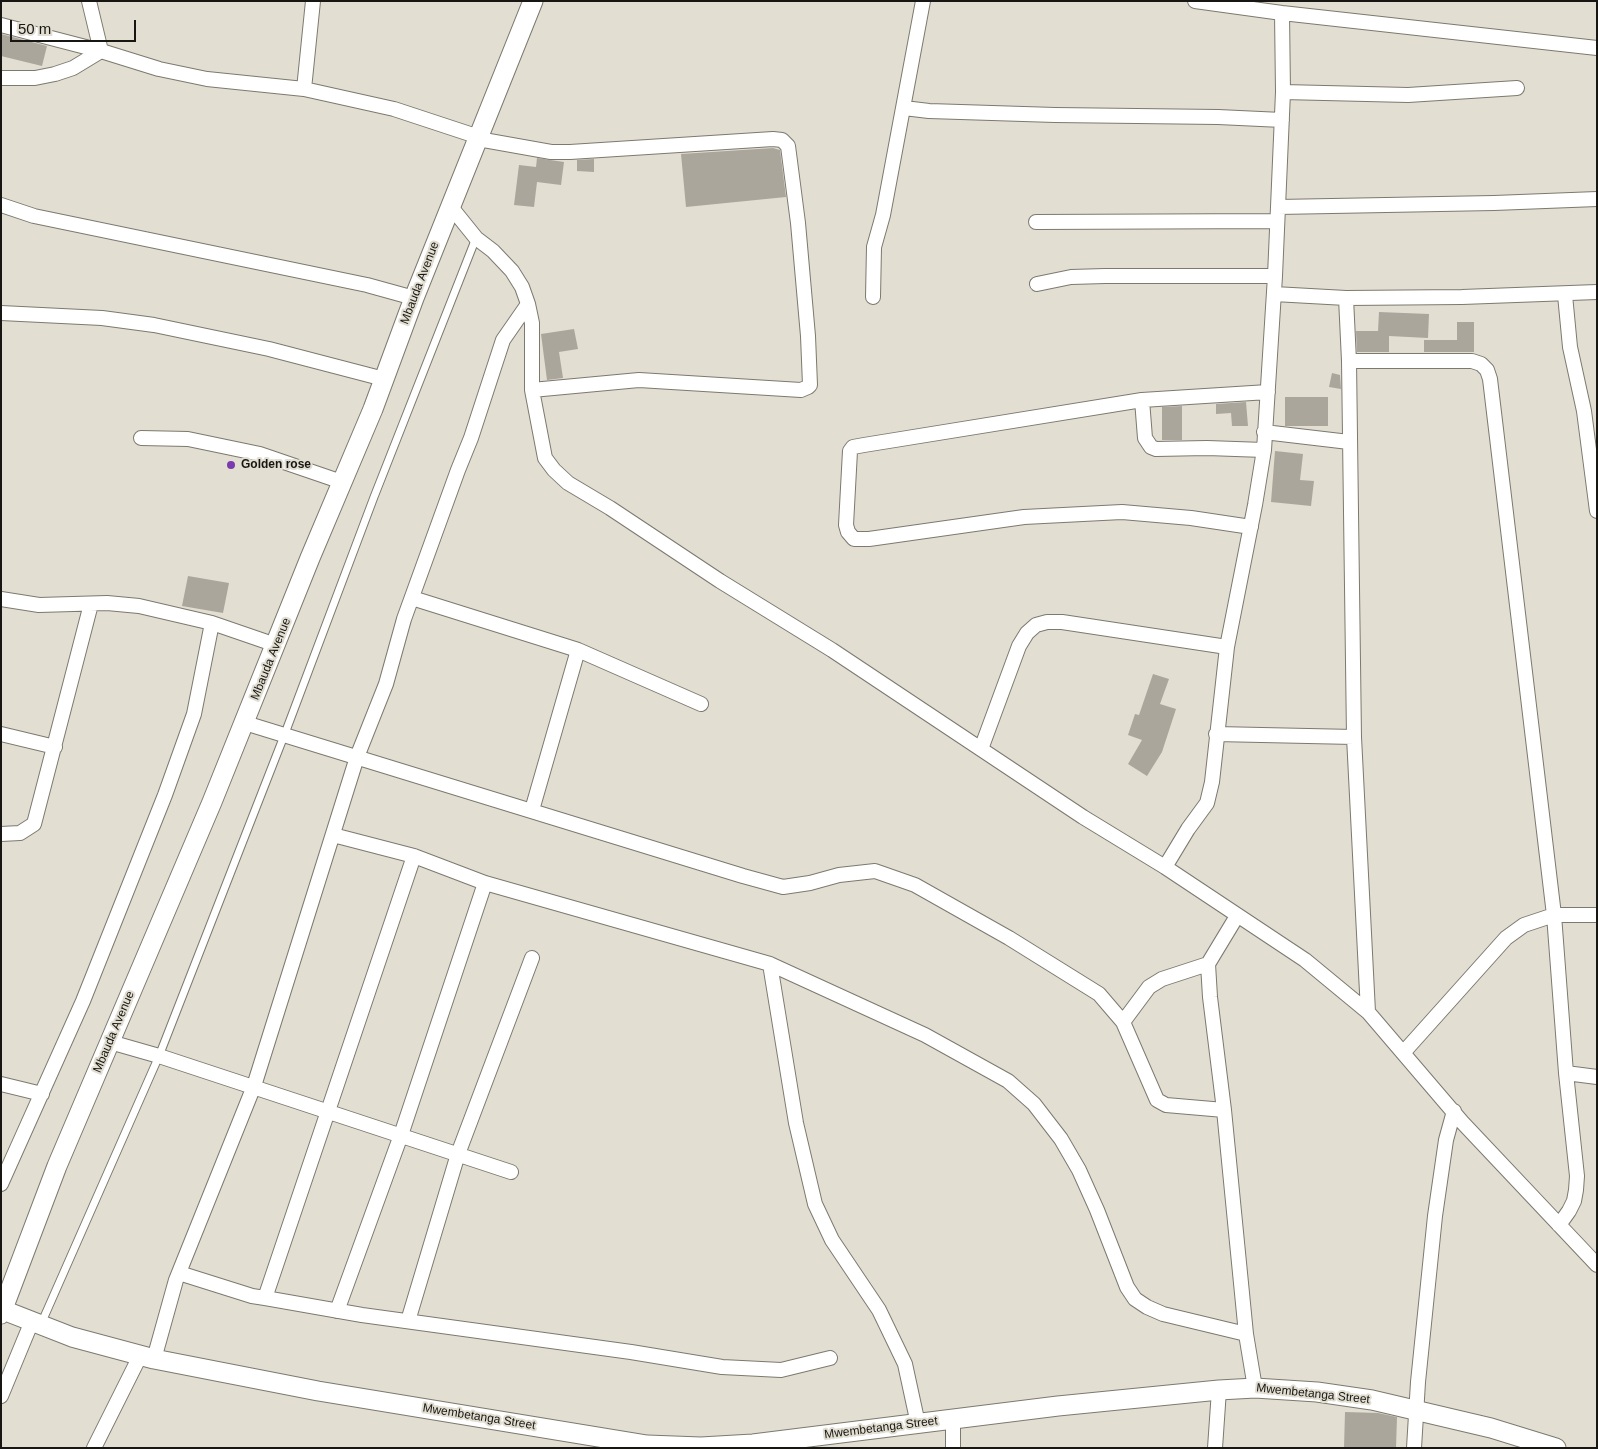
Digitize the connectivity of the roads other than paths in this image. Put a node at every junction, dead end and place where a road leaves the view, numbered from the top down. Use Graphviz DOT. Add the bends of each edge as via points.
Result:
graph roads {
  1 [pos="89,1"];
  2 [pos="314,1"];
  3 [pos="533,1"];
  4 [pos="922,1"];
  5 [pos="1195,1"];
  6 [pos="1282,13"];
  7 [pos="1,25"];
  8 [pos="1597,48"];
  9 [pos="101,51"];
  10 [pos="1,78"];
  11 [pos="1517,88"];
  12 [pos="304,89"];
  13 [pos="1283,92"];
  14 [pos="904,108"];
  15 [pos="1282,120"];
  16 [pos="478,139"];
  17 [pos="1597,199"];
  18 [pos="1,205"];
  19 [pos="451,207"];
  20 [pos="1278,207"];
  21 [pos="1277,221"];
  22 [pos="1036,222"];
  23 [pos="476,238"];
  24 [pos="1275,276"];
  25 [pos="1037,284"];
  26 [pos="1597,292"];
  27 [pos="1274,294"];
  28 [pos="1565,295"];
  29 [pos="873,297"];
  30 [pos="414,298"];
  31 [pos="1346,298"];
  32 [pos="528,304"];
  33 [pos="1,313"];
  34 [pos="1349,361"];
  35 [pos="384,379"];
  36 [pos="532,390"];
  37 [pos="1268,392"];
  38 [pos="1142,400"];
  39 [pos="1264,432"];
  40 [pos="141,438"];
  41 [pos="1349,442"];
  42 [pos="1264,450"];
  43 [pos="342,482"];
  44 [pos="1597,511"];
  45 [pos="1251,527"];
  46 [pos="412,598"];
  47 [pos="1,599"];
  48 [pos="91,604"];
  49 [pos="212,623"];
  50 [pos="276,645"];
  51 [pos="1227,647"];
  52 [pos="578,650"];
  53 [pos="701,704"];
  54 [pos="245,723"];
  55 [pos="1,734"];
  56 [pos="1216,734"];
  57 [pos="284,736"];
  58 [pos="1354,737"];
  59 [pos="55,747"];
  60 [pos="981,749"];
  61 [pos="357,757"];
  62 [pos="532,810"];
  63 [pos="1,834"];
  64 [pos="332,835"];
  65 [pos="414,856"];
  66 [pos="1165,867"];
  67 [pos="485,883"];
  68 [pos="1554,915"];
  69 [pos="1597,915"];
  70 [pos="1238,916"];
  71 [pos="532,958"];
  72 [pos="770,964"];
  73 [pos="1208,964"];
  74 [pos="1368,1012"];
  75 [pos="1123,1022"];
  76 [pos="110,1042"];
  77 [pos="1403,1053"];
  78 [pos="159,1056"];
  79 [pos="1566,1074"];
  80 [pos="1597,1077"];
  81 [pos="1,1084"];
  82 [pos="254,1086"];
  83 [pos="42,1094"];
  84 [pos="1224,1110"];
  85 [pos="327,1111"];
  86 [pos="1454,1111"];
  87 [pos="401,1135"];
  88 [pos="458,1154"];
  89 [pos="511,1172"];
  90 [pos="1,1184"];
  91 [pos="1559,1225"];
  92 [pos="1597,1265"];
  93 [pos="179,1273"];
  94 [pos="265,1298"];
  95 [pos="337,1311"];
  96 [pos="2,1312"];
  97 [pos="408,1321"];
  98 [pos="36,1323"];
  99 [pos="1246,1334"];
  100 [pos="147,1358"];
  101 [pos="830,1358"];
  102 [pos="1256,1388"];
  103 [pos="1220,1390"];
  104 [pos="1,1396"];
  105 [pos="1416,1411"];
  106 [pos="953,1419"];
  107 [pos="918,1424"];
  108 [pos="856,1440"];
  109 [pos="614,1444"];
  110 [pos="752,1446"];
  111 [pos="94,1448"];
  112 [pos="953,1448"];
  113 [pos="1215,1448"];
  114 [pos="1414,1448"];
  115 [pos="1556,1448"];
  1 -- 9 [label="street"];
  2 -- 12 [label="street"];
  3 -- 16 [label="street, Mbauda Avenue"];
  4 -- 14 [label="street"];
  5 -- 6 [label="street"];
  6 -- 8 [label="street"];
  6 -- 13 [label="street"];
  7 -- 9 [label="street"];
  9 -- 10 [label="street" via="73,68 55,74 35,78"];
  9 -- 12 [label="street" via="159,69 207,79"];
  11 -- 13 [label="street" via="1408,95"];
  12 -- 16 [label="street" via="394,109"];
  13 -- 15 [label="street"];
  14 -- 15 [label="street"];
  14 -- 29 [label="street" via="874,247"];
  15 -- 20 [label="street"];
  16 -- 19 [label="street, Mbauda Avenue"];
  16 -- 36 [label="street" via="551,152 773,139 782,140 788,146 808,336 808,387 801,390 639,380"];
  17 -- 20 [label="street"];
  18 -- 30 [label="street" via="34,216 367,285"];
  19 -- 23 [label="street"];
  19 -- 30 [label="street, Mbauda Avenue"];
  20 -- 21 [label="street"];
  21 -- 22 [label="street"];
  21 -- 24 [label="street"];
  23 -- 32 [label="street" via="512,272"];
  23 -- 57 [label="lane"];
  24 -- 25 [label="street" via="1071,277"];
  24 -- 27 [label="street"];
  26 -- 28 [label="street"];
  27 -- 31 [label="street"];
  27 -- 37 [label="street"];
  28 -- 31 [label="street"];
  28 -- 44 [label="street" via="1570,347 1584,410"];
  30 -- 35 [label="street, Mbauda Avenue"];
  31 -- 34 [label="street"];
  32 -- 36 [label="street" via="532,323"];
  32 -- 46 [label="street" via="503,340"];
  33 -- 35 [label="street" via="102,318 154,325 269,349"];
  34 -- 41 [label="street"];
  34 -- 68 [label="street" via="1472,361 1482,364 1487,370"];
  35 -- 43 [label="street, Mbauda Avenue"];
  36 -- 60 [label="street" via="545,458 568,483 832,650"];
  37 -- 38 [label="street"];
  37 -- 39 [label="street"];
  38 -- 42 [label="street" via="1145,438 1156,449"];
  38 -- 45 [label="street" via="853,447 850,451 848,532 854,539 869,540 1024,517 1122,512"];
  39 -- 41 [label="street"];
  39 -- 42 [label="street"];
  40 -- 43 [label="street" via="188,439 260,454"];
  41 -- 58 [label="street"];
  42 -- 45 [label="street"];
  43 -- 50 [label="street, Mbauda Avenue"];
  45 -- 51 [label="street"];
  46 -- 52 [label="street"];
  46 -- 61 [label="street" via="386,684"];
  47 -- 48 [label="street" via="39,605"];
  48 -- 49 [label="street" via="139,606"];
  48 -- 59 [label="street"];
  49 -- 50 [label="street"];
  49 -- 83 [label="street" via="194,714 83,1001"];
  50 -- 54 [label="street, Mbauda Avenue"];
  51 -- 56 [label="street"];
  51 -- 60 [label="street" via="1062,622 1036,625 1019,646"];
  52 -- 53 [label="street"];
  52 -- 62 [label="street"];
  54 -- 57 [label="street"];
  54 -- 76 [label="street, Mbauda Avenue"];
  55 -- 59 [label="street"];
  56 -- 58 [label="street"];
  56 -- 66 [label="street" via="1215,762 1206,803"];
  57 -- 61 [label="street"];
  57 -- 78 [label="lane"];
  58 -- 74 [label="street"];
  59 -- 63 [label="street" via="34,824 20,833"];
  60 -- 66 [label="street"];
  61 -- 62 [label="street"];
  61 -- 64 [label="street"];
  62 -- 75 [label="street" via="783,887 874,871 915,885 1099,994"];
  64 -- 65 [label="street"];
  64 -- 82 [label="street"];
  65 -- 67 [label="street"];
  65 -- 85 [label="street"];
  66 -- 70 [label="street"];
  67 -- 72 [label="street"];
  67 -- 87 [label="street"];
  68 -- 69 [label="street"];
  68 -- 77 [label="street" via="1524,925 1506,938"];
  68 -- 79 [label="street"];
  70 -- 73 [label="street"];
  70 -- 74 [label="street" via="1305,960"];
  71 -- 88 [label="street"];
  72 -- 99 [label="street" via="925,1036 1008,1081 1034,1104 1061,1139 1079,1170 1127,1287 1135,1299 1163,1314"];
  72 -- 107 [label="street" via="796,1123 815,1204 832,1240 879,1310 905,1364"];
  73 -- 75 [label="street" via="1149,987"];
  73 -- 84 [label="street"];
  74 -- 77 [label="street"];
  75 -- 84 [label="street" via="1157,1100 1166,1105"];
  76 -- 78 [label="street"];
  76 -- 96 [label="street, Mbauda Avenue" via="56,1166"];
  77 -- 86 [label="street"];
  78 -- 82 [label="street"];
  78 -- 98 [label="lane"];
  79 -- 80 [label="street"];
  79 -- 91 [label="street" via="1577,1176 1569,1211"];
  81 -- 83 [label="street"];
  82 -- 85 [label="street"];
  82 -- 93 [label="street"];
  83 -- 90 [label="street"];
  84 -- 99 [label="street"];
  85 -- 87 [label="street"];
  85 -- 94 [label="street"];
  86 -- 91 [label="street"];
  86 -- 105 [label="street" via="1446,1140 1435,1216"];
  87 -- 88 [label="street"];
  87 -- 95 [label="street"];
  88 -- 89 [label="street"];
  88 -- 97 [label="street"];
  91 -- 92 [label="street"];
  93 -- 94 [label="street"];
  93 -- 100 [label="street"];
  94 -- 95 [label="street"];
  95 -- 97 [label="street"];
  96 -- 98 [label="street, Mwembetanga Street"];
  97 -- 101 [label="street" via="722,1367 781,1370"];
  98 -- 100 [label="street, Mwembetanga Street" via="72,1337"];
  98 -- 104 [label="street"];
  99 -- 102 [label="street"];
  100 -- 109 [label="street, Mwembetanga Street"];
  100 -- 111 [label="street"];
  102 -- 103 [label="street, Mwembetanga Street"];
  102 -- 105 [label="street, Mwembetanga Street" via="1345,1396"];
  103 -- 106 [label="street, Mwembetanga Street"];
  103 -- 113 [label="street"];
  105 -- 114 [label="street"];
  105 -- 115 [label="street, Mwembetanga Street" via="1491,1428"];
  106 -- 107 [label="street, Mwembetanga Street"];
  106 -- 112 [label="street"];
  107 -- 108 [label="street, Mwembetanga Street"];
  108 -- 110 [label="street, Mwembetanga Street"];
  109 -- 110 [label="street, Mwembetanga Street" via="701,1448"];
}
